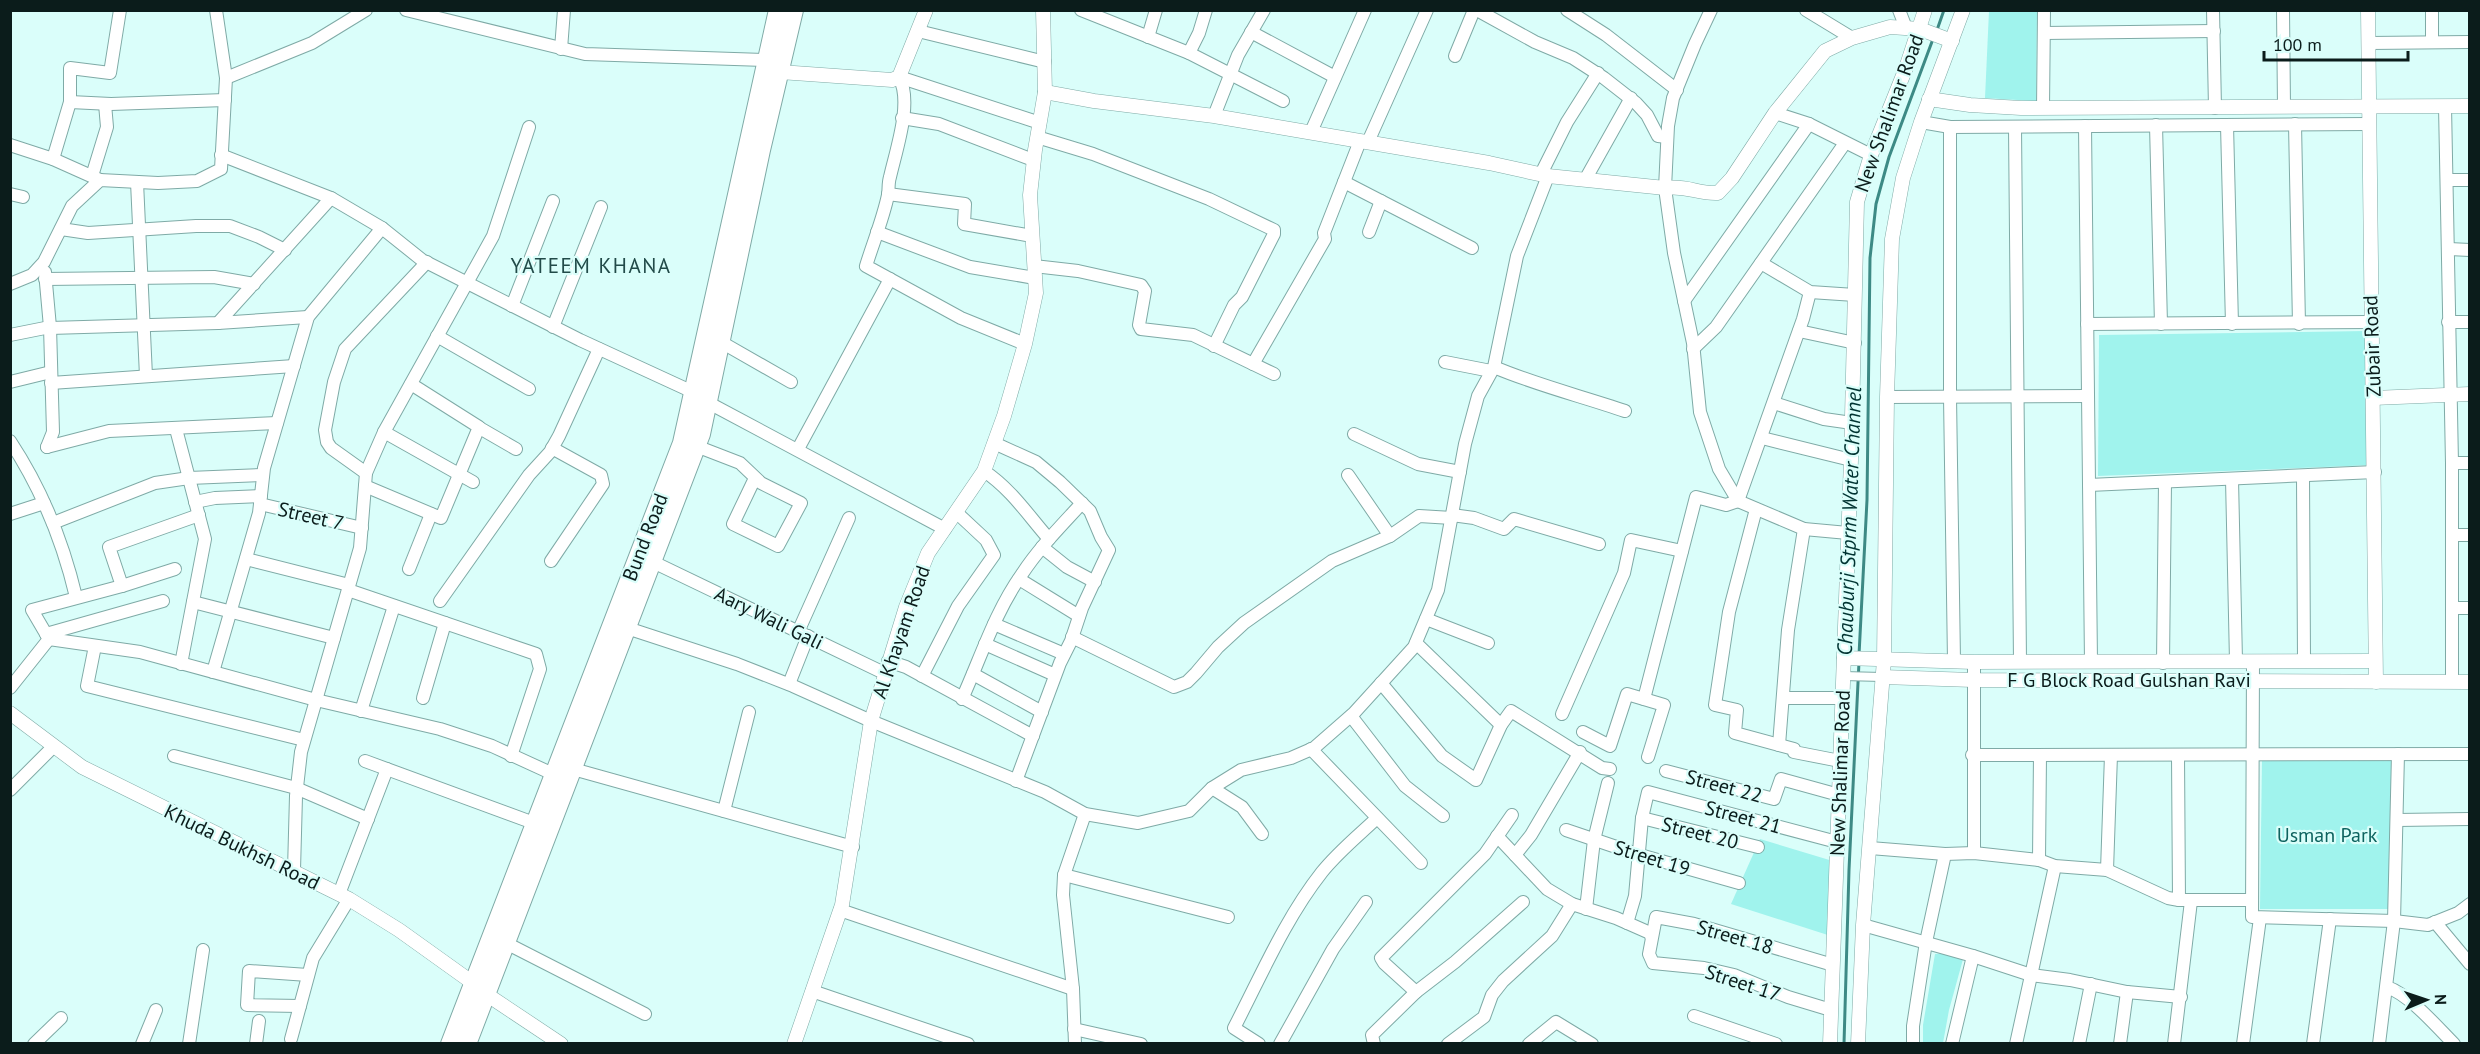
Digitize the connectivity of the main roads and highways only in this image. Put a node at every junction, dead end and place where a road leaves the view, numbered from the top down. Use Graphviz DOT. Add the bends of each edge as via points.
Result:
graph roads {
  1 [pos="778,10"];
  2 [pos="794,10"];
  3 [pos="773,66"];
  4 [pos="700,397"];
  5 [pos="541,826"];
  6 [pos="480,988"];
  7 [pos="450,1044"];
  8 [pos="467,1044"];
  1 -- 3 [label="main road, Bund Road"];
  2 -- 3 [label="main road, Bund Road"];
  3 -- 4 [label="main road, Bund Road"];
  3 -- 4 [label="main road, Bund Road" via="761,150 721,342"];
  4 -- 5 [label="main road, Bund Road" via="553,774"];
  4 -- 5 [label="main road, Bund Road" via="696,446 573,769"];
  5 -- 6 [label="main road, Bund Road"];
  5 -- 6 [label="main road, Bund Road" via="506,943"];
  6 -- 7 [label="main road, Bund Road"];
  6 -- 8 [label="main road, Bund Road"];
}
